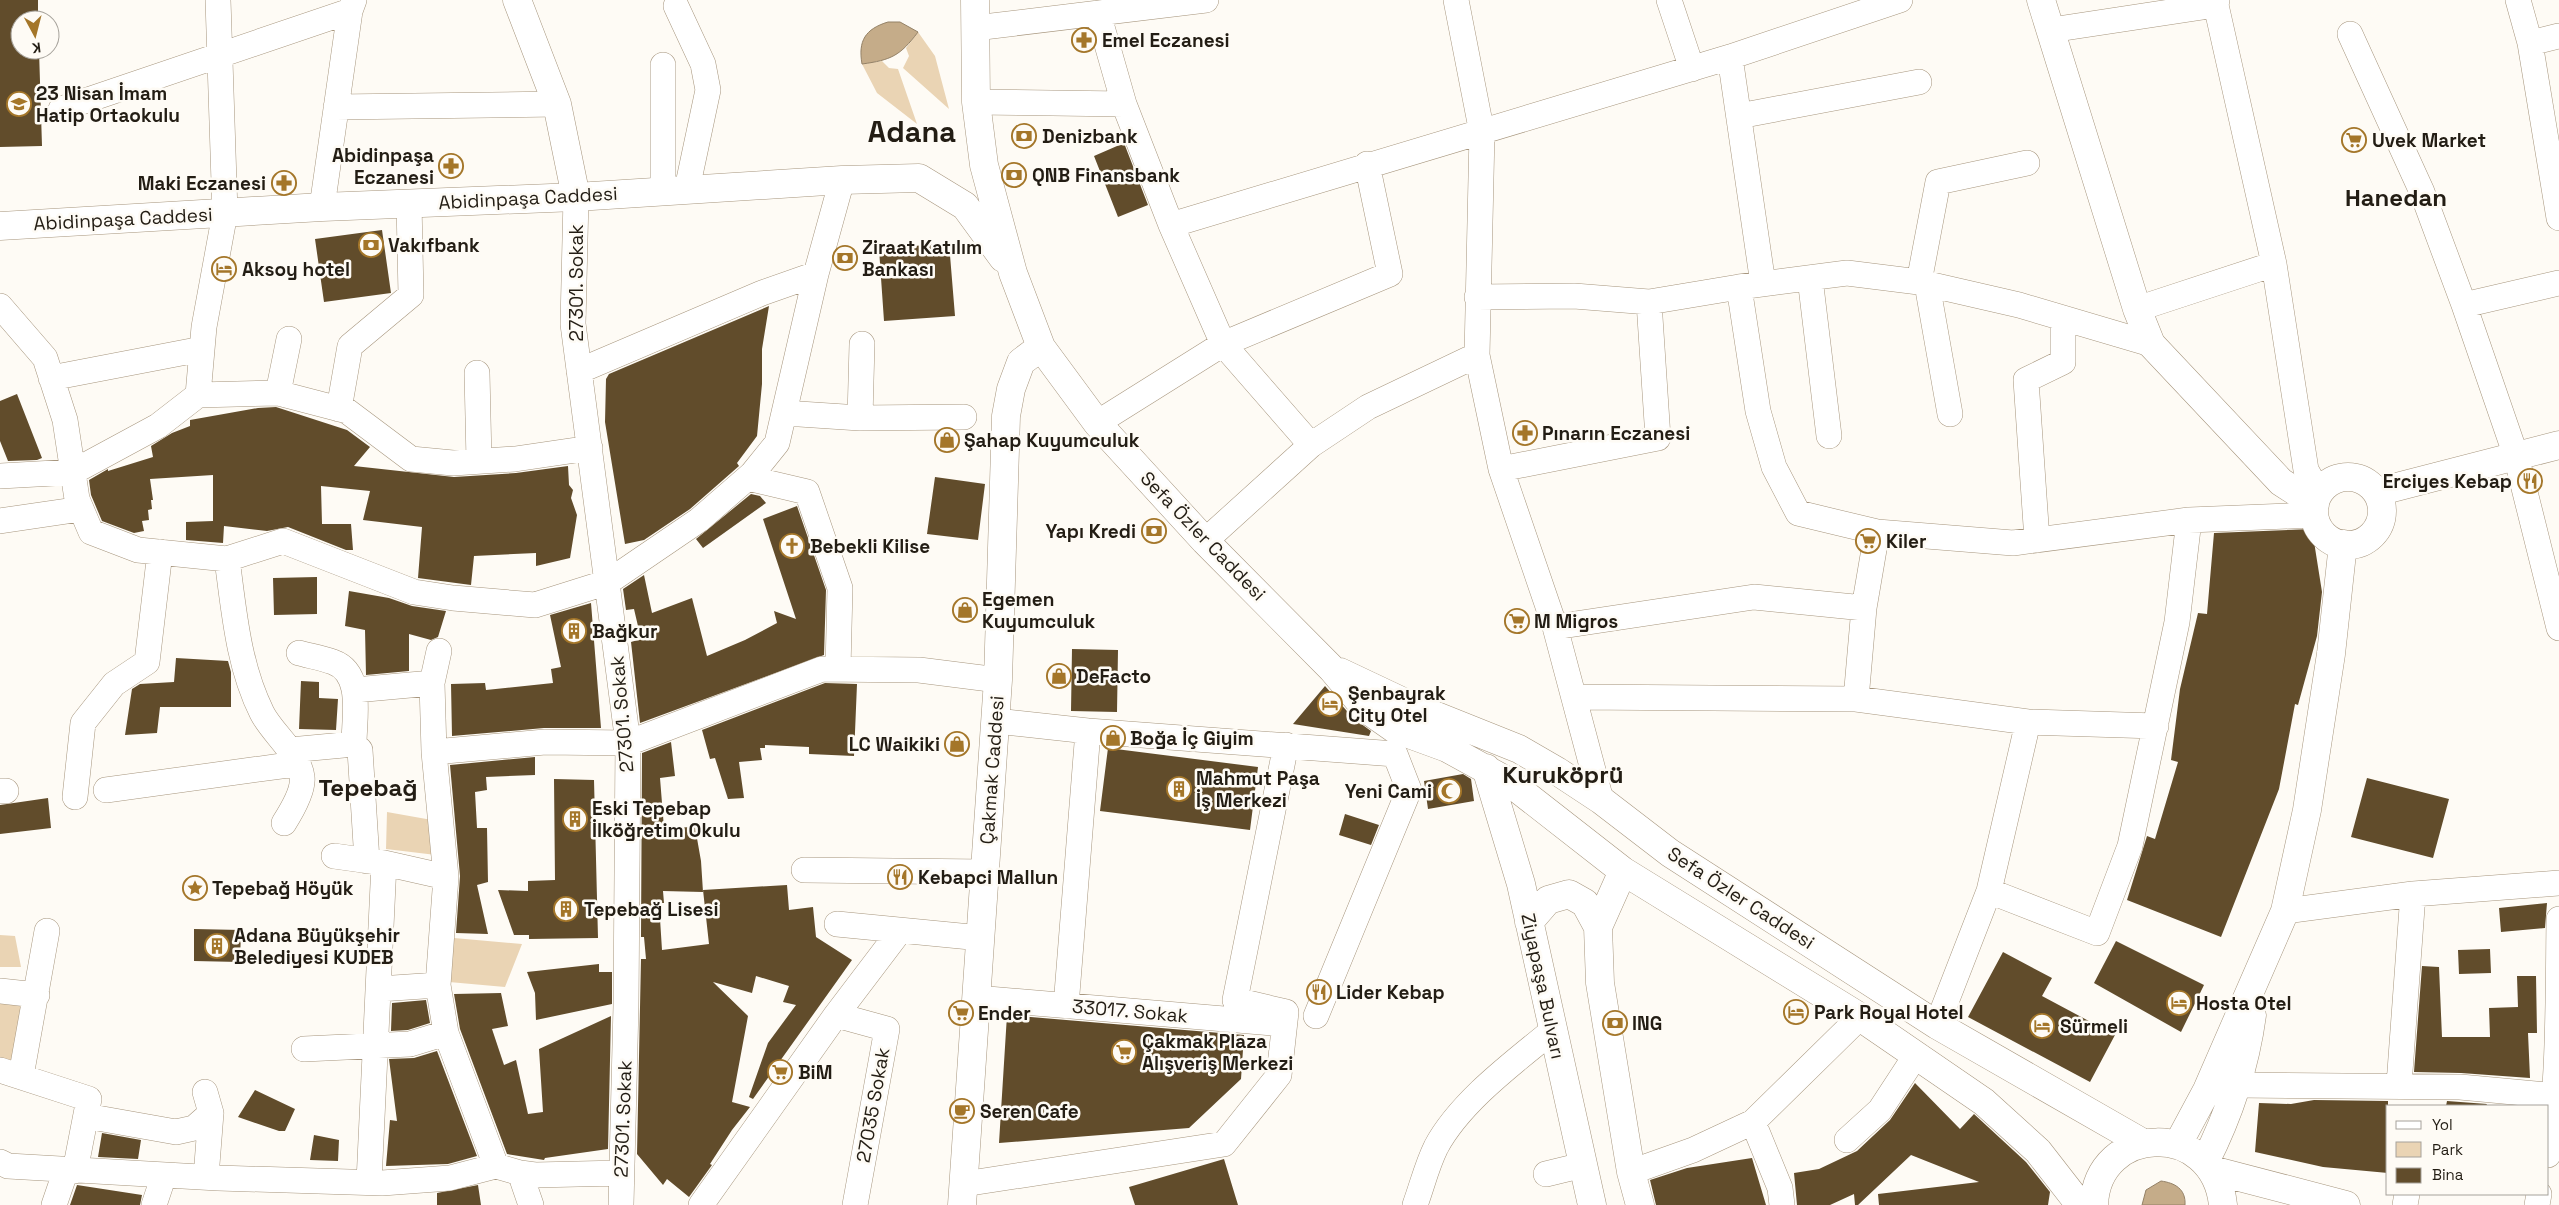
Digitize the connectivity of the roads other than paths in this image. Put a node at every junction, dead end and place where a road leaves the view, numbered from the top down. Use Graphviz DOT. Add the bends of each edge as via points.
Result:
graph roads {
  1 [pos="218,0"];
  2 [pos="517,0"];
  3 [pos="956,0"];
  4 [pos="975,0"];
  5 [pos="1206,0"];
  6 [pos="1456,0"];
  7 [pos="1669,0"];
  8 [pos="1900,0"];
  9 [pos="2041,0"];
  10 [pos="2518,0"];
  11 [pos="2216,3"];
  12 [pos="352,5"];
  13 [pos="676,6"];
  14 [pos="1098,13"];
  15 [pos="2051,30"];
  16 [pos="975,34"];
  17 [pos="2350,34"];
  18 [pos="2559,36"];
  19 [pos="2530,43"];
  20 [pos="219,55"];
  21 [pos="1730,58"];
  22 [pos="663,65"];
  23 [pos="1692,69"];
  24 [pos="1919,82"];
  25 [pos="976,102"];
  26 [pos="556,104"];
  27 [pos="1124,104"];
  28 [pos="336,107"];
  29 [pos="61,109"];
  30 [pos="1739,116"];
  31 [pos="1482,133"];
  32 [pos="2027,163"];
  33 [pos="1367,164"];
  34 [pos="842,180"];
  35 [pos="675,190"];
  36 [pos="576,197"];
  37 [pos="2557,202"];
  38 [pos="409,203"];
  39 [pos="322,207"];
  40 [pos="225,213"];
  41 [pos="1172,225"];
  42 [pos="0,226"];
  43 [pos="2274,264"];
  44 [pos="1013,272"];
  45 [pos="816,274"];
  46 [pos="1810,278"];
  47 [pos="2559,282"];
  48 [pos="1923,283"];
  49 [pos="1751,285"];
  50 [pos="1477,297"];
  51 [pos="1649,302"];
  52 [pos="2464,305"];
  53 [pos="0,306"];
  54 [pos="2137,310"];
  55 [pos="2063,318"];
  56 [pos="288,339"];
  57 [pos="862,344"];
  58 [pos="1223,344"];
  59 [pos="2151,344"];
  60 [pos="1041,347"];
  61 [pos="202,349"];
  62 [pos="1477,355"];
  63 [pos="579,370"];
  64 [pos="478,373"];
  65 [pos="51,378"];
  66 [pos="278,393"];
  67 [pos="198,395"];
  68 [pos="339,409"];
  69 [pos="784,413"];
  70 [pos="1950,414"];
  71 [pos="964,417"];
  72 [pos="860,418"];
  73 [pos="1097,423"];
  74 [pos="1829,436"];
  75 [pos="1311,445"];
  76 [pos="2559,445"];
  77 [pos="590,448"];
  78 [pos="2516,456"];
  79 [pos="479,461"];
  80 [pos="1501,469"];
  81 [pos="73,472"];
  82 [pos="0,476"];
  83 [pos="748,478"];
  84 [pos="2377,492"];
  85 [pos="2316,504"];
  86 [pos="81,509"];
  87 [pos="2189,520"];
  88 [pos="0,521"];
  89 [pos="1877,532"];
  90 [pos="2037,540"];
  91 [pos="1205,541"];
  92 [pos="2342,544"];
  93 [pos="160,552"];
  94 [pos="227,559"];
  95 [pos="608,582"];
  96 [pos="1864,608"];
  97 [pos="1555,627"];
  98 [pos="2559,628"];
  99 [pos="439,651"];
  100 [pos="299,653"];
  101 [pos="838,669"];
  102 [pos="1332,669"];
  103 [pos="998,680"];
  104 [pos="432,683"];
  105 [pos="355,690"];
  106 [pos="1576,697"];
  107 [pos="1856,699"];
  108 [pos="996,721"];
  109 [pos="2028,722"];
  110 [pos="2156,726"];
  111 [pos="1088,731"];
  112 [pos="628,743"];
  113 [pos="354,744"];
  114 [pos="1286,745"];
  115 [pos="434,752"];
  116 [pos="293,757"];
  117 [pos="1486,768"];
  118 [pos="106,790"];
  119 [pos="75,796"];
  120 [pos="1601,800"];
  121 [pos="284,823"];
  122 [pos="334,856"];
  123 [pos="375,862"];
  124 [pos="804,870"];
  125 [pos="1622,870"];
  126 [pos="985,872"];
  127 [pos="446,877"];
  128 [pos="2559,882"];
  129 [pos="1989,891"];
  130 [pos="2413,894"];
  131 [pos="2285,911"];
  132 [pos="2559,919"];
  133 [pos="1529,922"];
  134 [pos="837,924"];
  135 [pos="1598,927"];
  136 [pos="47,931"];
  137 [pos="899,932"];
  138 [pos="981,938"];
  139 [pos="2256,979"];
  140 [pos="438,985"];
  141 [pos="379,989"];
  142 [pos="0,991"];
  143 [pos="2559,992"];
  144 [pos="37,995"];
  145 [pos="976,998"];
  146 [pos="1066,1006"];
  147 [pos="836,1015"];
  148 [pos="1316,1016"];
  149 [pos="1860,1017"];
  150 [pos="1284,1024"];
  151 [pos="1937,1025"];
  152 [pos="1552,1031"];
  153 [pos="446,1033"];
  154 [pos="2558,1043"];
  155 [pos="374,1045"];
  156 [pos="304,1050"];
  157 [pos="1916,1055"];
  158 [pos="10,1073"];
  159 [pos="2238,1085"];
  160 [pos="2399,1085"];
  161 [pos="2424,1096"];
  162 [pos="2557,1096"];
  163 [pos="86,1116"];
  164 [pos="1753,1122"];
  165 [pos="1848,1140"];
  166 [pos="2143,1143"];
  167 [pos="2178,1144"];
  168 [pos="2549,1150"];
  169 [pos="0,1162"];
  170 [pos="1583,1165"];
  171 [pos="496,1166"];
  172 [pos="2209,1166"];
  173 [pos="71,1170"];
  174 [pos="1631,1172"];
  175 [pos="520,1173"];
  176 [pos="621,1173"];
  177 [pos="1546,1174"];
  178 [pos="164,1175"];
  179 [pos="206,1177"];
  180 [pos="369,1182"];
  181 [pos="963,1195"];
  182 [pos="54,1205"];
  183 [pos="154,1205"];
  184 [pos="531,1205"];
  185 [pos="620,1205"];
  186 [pos="701,1205"];
  187 [pos="855,1205"];
  188 [pos="1415,1205"];
  189 [pos="1592,1205"];
  190 [pos="1640,1205"];
  191 [pos="1782,1205"];
  192 [pos="2080,1205"];
  193 [pos="2094,1205"];
  194 [pos="2223,1205"];
  195 [pos="2346,1205"];
  1 -- 20 [label="street"];
  2 -- 26 [label="main road"];
  3 -- 16 [label="main road"];
  4 -- 16 [label="main road"];
  5 -- 14 [label="street"];
  6 -- 31 [label="street"];
  7 -- 23 [label="street"];
  8 -- 21 [label="street"];
  9 -- 15 [label="main road"];
  10 -- 19 [label="street"];
  11 -- 15 [label="street"];
  11 -- 43 [label="street"];
  12 -- 20 [label="street"];
  12 -- 28 [label="street"];
  13 -- 35 [label="street" via="703,64 708,90"];
  14 -- 16 [label="street"];
  14 -- 27 [label="street"];
  15 -- 54 [label="main road"];
  16 -- 25 [label="main road"];
  17 -- 52 [label="street" via="2422,192"];
  18 -- 19 [label="street"];
  19 -- 37 [label="street"];
  20 -- 29 [label="street"];
  20 -- 40 [label="street"];
  21 -- 23 [label="street"];
  21 -- 30 [label="street"];
  22 -- 35 [label="street"];
  23 -- 31 [label="street"];
  24 -- 30 [label="street"];
  25 -- 27 [label="street"];
  25 -- 44 [label="main road" via="984,165"];
  26 -- 28 [label="street"];
  26 -- 36 [label="main road"];
  27 -- 41 [label="street"];
  28 -- 39 [label="street"];
  30 -- 49 [label="street"];
  31 -- 33 [label="street"];
  31 -- 50 [label="street"];
  32 -- 48 [label="street" via="1938,182"];
  33 -- 41 [label="street"];
  33 -- 58 [label="street" via="1390,274"];
  34 -- 35 [label="main road, Abidinpaşa Caddesi"];
  34 -- 44 [label="main road, Abidinpaşa Caddesi" via="920,178 965,206"];
  34 -- 45 [label="street"];
  35 -- 36 [label="main road, Abidinpaşa Caddesi"];
  36 -- 38 [label="main road, Abidinpaşa Caddesi"];
  36 -- 63 [label="street, 27301. Sokak" via="573,324"];
  38 -- 39 [label="main road, Abidinpaşa Caddesi"];
  38 -- 68 [label="street" via="411,295 350,346"];
  39 -- 40 [label="main road, Abidinpaşa Caddesi"];
  40 -- 42 [label="main road, Abidinpaşa Caddesi"];
  40 -- 61 [label="street"];
  41 -- 58 [label="street"];
  43 -- 54 [label="street"];
  43 -- 85 [label="street" via="2306,470"];
  44 -- 60 [label="main road, Sefa Özler Caddesi"];
  45 -- 63 [label="street" via="762,293"];
  45 -- 69 [label="street"];
  46 -- 48 [label="street" via="1847,273"];
  46 -- 49 [label="street"];
  46 -- 74 [label="street"];
  47 -- 52 [label="street"];
  48 -- 55 [label="street"];
  48 -- 70 [label="street"];
  49 -- 51 [label="street"];
  49 -- 89 [label="street" via="1758,411 1774,467 1798,513"];
  50 -- 51 [label="street" via="1574,296"];
  50 -- 62 [label="street"];
  51 -- 80 [label="street" via="1658,438"];
  52 -- 78 [label="street"];
  53 -- 65 [label="street" via="45,358"];
  54 -- 59 [label="main road"];
  55 -- 59 [label="street"];
  55 -- 90 [label="street" via="2063,362 2026,380"];
  56 -- 66 [label="street"];
  57 -- 72 [label="street"];
  58 -- 73 [label="street"];
  58 -- 75 [label="street"];
  59 -- 85 [label="main road" via="2281,482"];
  60 -- 73 [label="main road, Sefa Özler Caddesi"];
  60 -- 103 [label="main road, Çakmak Caddesi" via="1021,362 1006,416"];
  61 -- 65 [label="street"];
  61 -- 67 [label="street"];
  62 -- 75 [label="street" via="1368,407"];
  62 -- 80 [label="street"];
  63 -- 77 [label="street, 27301. Sokak"];
  64 -- 79 [label="street"];
  65 -- 81 [label="street" via="65,420"];
  66 -- 67 [label="street"];
  66 -- 68 [label="street"];
  67 -- 81 [label="street" via="158,426"];
  68 -- 79 [label="street" via="347,411 411,459 453,463"];
  69 -- 72 [label="street"];
  69 -- 83 [label="street" via="777,443"];
  71 -- 72 [label="street"];
  73 -- 91 [label="main road, Sefa Özler Caddesi"];
  75 -- 91 [label="street"];
  76 -- 78 [label="main road"];
  77 -- 79 [label="street"];
  77 -- 95 [label="street, 27301. Sokak"];
  78 -- 84 [label="main road"];
  78 -- 98 [label="street"];
  80 -- 97 [label="street"];
  81 -- 82 [label="street"];
  81 -- 86 [label="street"];
  83 -- 95 [label="street" via="699,520"];
  83 -- 101 [label="street" via="807,492 840,588"];
  84 -- 85 [label="main road" via="2359,478 2336,478"];
  84 -- 92 [label="main road" via="2382,509 2379,526 2373,535 2353,545"];
  85 -- 87 [label="street"];
  85 -- 92 [label="main road" via="2317,526 2332,541"];
  86 -- 88 [label="street"];
  86 -- 93 [label="street" via="91,532 138,550"];
  87 -- 90 [label="street"];
  87 -- 110 [label="street" via="2177,622"];
  89 -- 90 [label="street" via="2013,543"];
  89 -- 96 [label="street"];
  91 -- 102 [label="main road, Sefa Özler Caddesi"];
  92 -- 131 [label="main road" via="2331,654 2307,810"];
  93 -- 94 [label="street"];
  93 -- 119 [label="street" via="147,662 114,684 83,723"];
  94 -- 95 [label="street" via="283,541 414,592 535,605"];
  94 -- 116 [label="street" via="239,649 263,714"];
  95 -- 112 [label="street, 27301. Sokak"];
  96 -- 97 [label="street" via="1754,598"];
  96 -- 107 [label="street"];
  97 -- 106 [label="street"];
  99 -- 104 [label="street"];
  100 -- 105 [label="street" via="342,666"];
  101 -- 103 [label="street" via="919,670"];
  101 -- 112 [label="street" via="813,672"];
  102 -- 117 [label="main road, Sefa Özler Caddesi" via="1365,708 1394,729 1447,748"];
  102 -- 120 [label="main road, Sefa Özler Caddesi" via="1519,750"];
  103 -- 108 [label="main road, Çakmak Caddesi"];
  104 -- 105 [label="street"];
  104 -- 115 [label="street"];
  105 -- 113 [label="street"];
  106 -- 107 [label="street"];
  106 -- 120 [label="street"];
  107 -- 109 [label="street"];
  108 -- 111 [label="street"];
  108 -- 126 [label="main road, Çakmak Caddesi"];
  109 -- 110 [label="street"];
  109 -- 129 [label="street"];
  110 -- 129 [label="street" via="2130,846 2097,933"];
  111 -- 114 [label="street"];
  111 -- 146 [label="street"];
  112 -- 115 [label="street" via="545,742"];
  112 -- 176 [label="street, 27301. Sokak"];
  113 -- 116 [label="street"];
  113 -- 123 [label="street" via="360,750"];
  114 -- 148 [label="street" via="1395,754 1409,790"];
  114 -- 150 [label="street" via="1235,1000 1286,1012"];
  115 -- 127 [label="street"];
  116 -- 118 [label="street"];
  116 -- 121 [label="street" via="302,778 296,804"];
  117 -- 125 [label="main road, Sefa Özler Caddesi" via="1509,782"];
  117 -- 133 [label="main road, Ziyapaşa Bulvarı" via="1521,884"];
  120 -- 151 [label="main road, Sefa Özler Caddesi" via="1670,853"];
  122 -- 123 [label="street"];
  123 -- 127 [label="street"];
  123 -- 141 [label="street"];
  124 -- 126 [label="street"];
  125 -- 135 [label="main road"];
  125 -- 149 [label="main road, Sefa Özler Caddesi"];
  126 -- 138 [label="main road, Çakmak Caddesi"];
  127 -- 140 [label="street"];
  128 -- 130 [label="street"];
  129 -- 151 [label="street"];
  130 -- 131 [label="street"];
  130 -- 160 [label="street"];
  131 -- 139 [label="main road"];
  132 -- 143 [label="street"];
  133 -- 135 [label="main road" via="1548,900 1568,894 1585,903"];
  133 -- 152 [label="main road, Ziyapaşa Bulvarı"];
  134 -- 137 [label="street"];
  135 -- 174 [label="main road" via="1600,983"];
  136 -- 144 [label="street"];
  137 -- 138 [label="street"];
  137 -- 147 [label="street"];
  138 -- 145 [label="main road, Çakmak Caddesi"];
  139 -- 159 [label="main road" via="2250,1034"];
  139 -- 167 [label="main road" via="2207,1090"];
  140 -- 141 [label="street"];
  140 -- 153 [label="street"];
  141 -- 155 [label="street"];
  142 -- 144 [label="street"];
  143 -- 154 [label="street"];
  144 -- 158 [label="street"];
  145 -- 146 [label="street, 33017. Sokak"];
  145 -- 181 [label="main road, Çakmak Caddesi"];
  146 -- 150 [label="street, 33017. Sokak"];
  147 -- 186 [label="street"];
  147 -- 187 [label="street, 27035 Sokak" via="887,1029"];
  149 -- 157 [label="main road, Sefa Özler Caddesi"];
  149 -- 164 [label="street"];
  150 -- 181 [label="street" via="1279,1075 1224,1144"];
  151 -- 166 [label="main road, Sefa Özler Caddesi"];
  152 -- 170 [label="main road, Ziyapaşa Bulvarı"];
  152 -- 188 [label="street" via="1458,1115 1436,1148"];
  153 -- 155 [label="street" via="410,1044"];
  153 -- 171 [label="street"];
  154 -- 162 [label="street"];
  155 -- 156 [label="street"];
  155 -- 180 [label="street"];
  157 -- 165 [label="street" via="1880,1110"];
  157 -- 192 [label="main road, Sefa Özler Caddesi" via="1984,1102 2038,1151"];
  158 -- 163 [label="street" via="90,1098"];
  159 -- 160 [label="street"];
  159 -- 172 [label="main road"];
  160 -- 161 [label="street"];
  161 -- 162 [label="street"];
  162 -- 168 [label="street"];
  163 -- 173 [label="street"];
  163 -- 179 [label="street" via="176,1132 194,1128 208,1102"];
  164 -- 174 [label="street" via="1693,1150"];
  164 -- 191 [label="street" via="1780,1188"];
  166 -- 167 [label="main road"];
  166 -- 193 [label="main road" via="2116,1157 2102,1174 2094,1194"];
  167 -- 172 [label="main road" via="2197,1154"];
  169 -- 173 [label="street" via="8,1166"];
  170 -- 177 [label="street"];
  170 -- 189 [label="main road, Ziyapaşa Bulvarı"];
  171 -- 175 [label="street"];
  171 -- 180 [label="street" via="450,1178"];
  172 -- 194 [label="main road" via="2222,1189"];
  172 -- 195 [label="main road"];
  173 -- 178 [label="street"];
  173 -- 182 [label="street"];
  174 -- 190 [label="main road"];
  175 -- 176 [label="street"];
  175 -- 184 [label="street"];
  176 -- 185 [label="street, 27301. Sokak"];
  178 -- 179 [label="street"];
  178 -- 183 [label="street"];
  179 -- 180 [label="street"];
}
